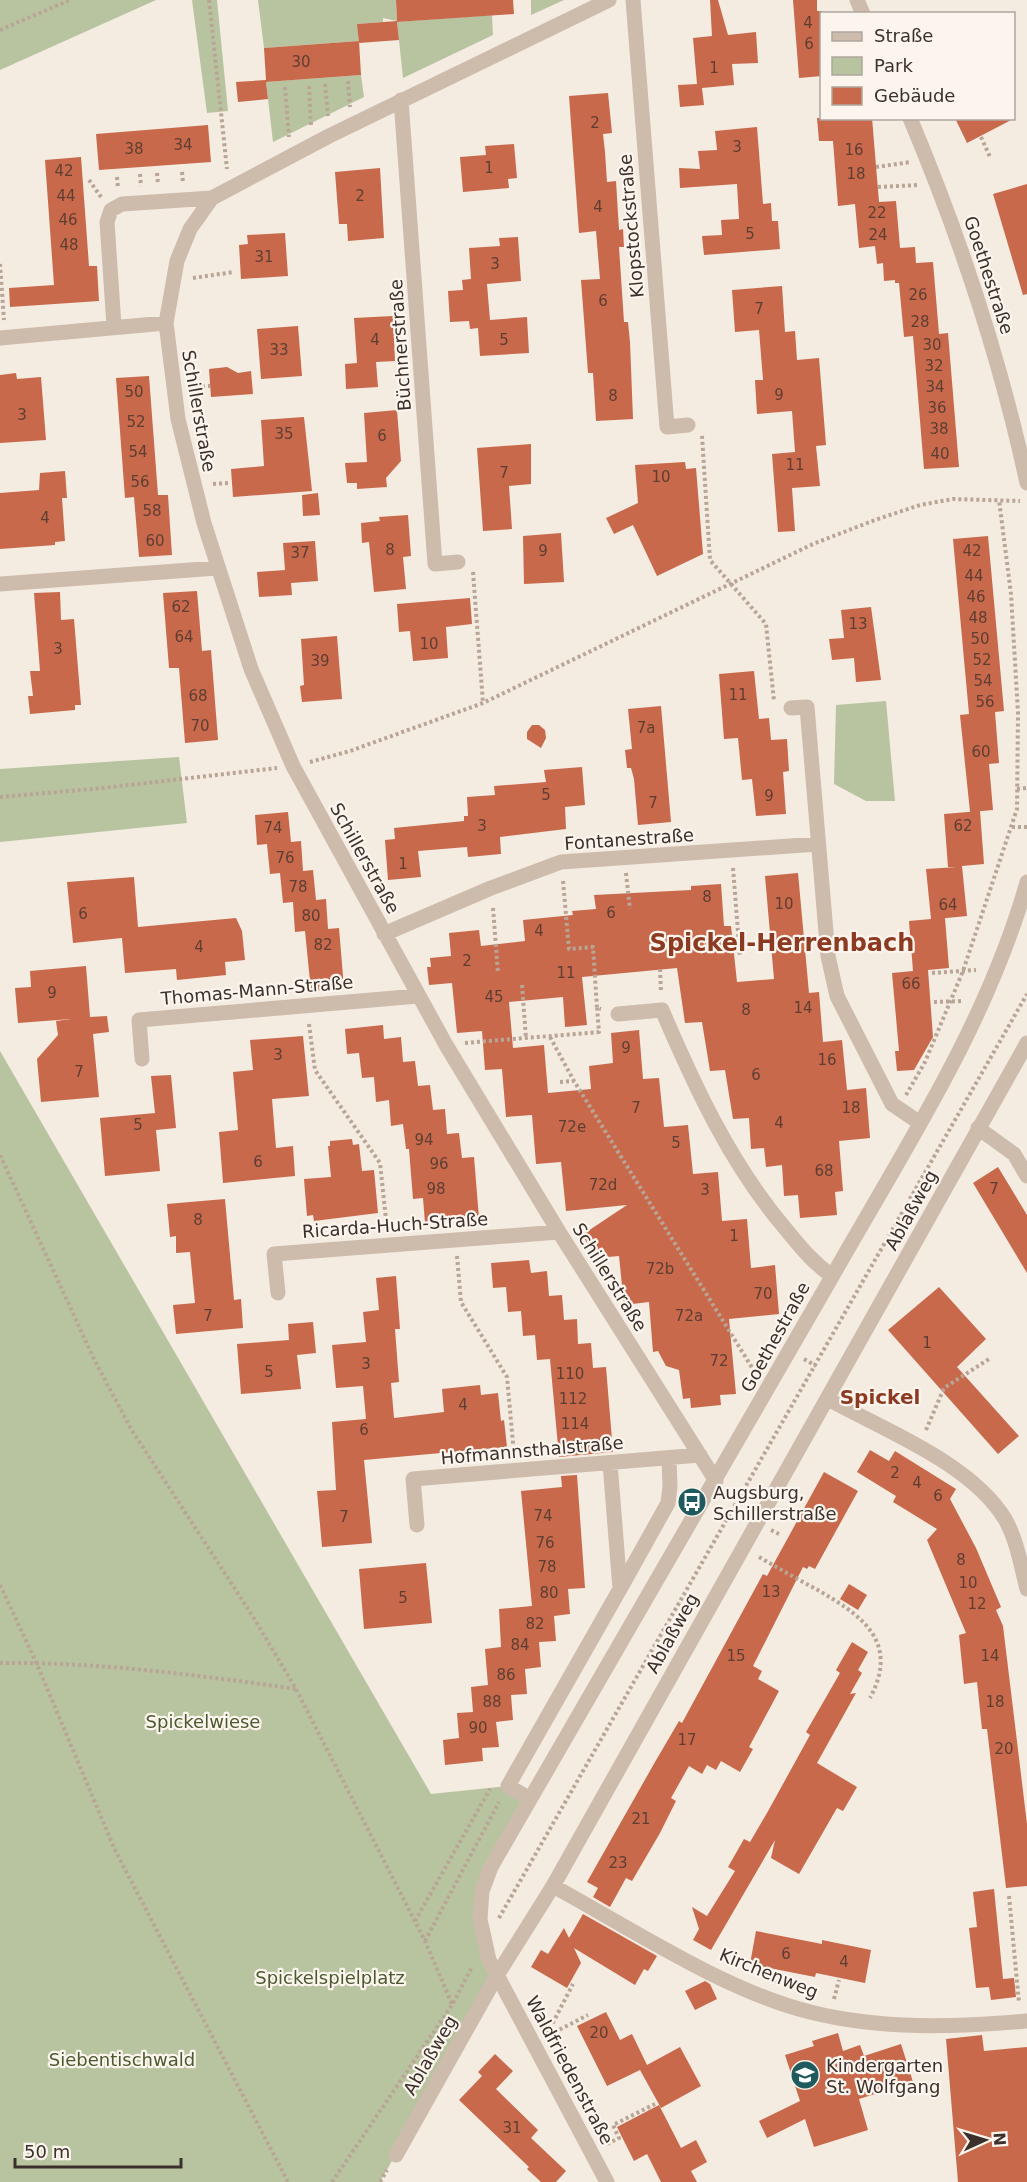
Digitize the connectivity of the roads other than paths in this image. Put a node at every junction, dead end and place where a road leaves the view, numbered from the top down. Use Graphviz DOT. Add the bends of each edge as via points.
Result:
graph roads {
  1 [pos="609,0"];
  2 [pos="633,0"];
  3 [pos="401,100"];
  4 [pos="911,120"];
  5 [pos="212,198"];
  6 [pos="166,323"];
  7 [pos="114,326"];
  8 [pos="3,337"];
  9 [pos="688,425"];
  10 [pos="1027,483"];
  11 [pos="459,562"];
  12 [pos="217,568"];
  13 [pos="0,584"];
  14 [pos="791,708"];
  15 [pos="818,844"];
  16 [pos="1027,882"];
  17 [pos="384,934"];
  18 [pos="418,996"];
  19 [pos="618,1014"];
  20 [pos="1027,1043"];
  21 [pos="142,1059"];
  22 [pos="920,1123"];
  23 [pos="978,1128"];
  24 [pos="1027,1176"];
  25 [pos="559,1232"];
  26 [pos="832,1275"];
  27 [pos="278,1293"];
  28 [pos="828,1399"];
  29 [pos="699,1455"];
  30 [pos="669,1458"];
  31 [pos="610,1463"];
  32 [pos="716,1481"];
  33 [pos="417,1525"];
  34 [pos="620,1589"];
  35 [pos="1027,1589"];
  36 [pos="530,1798"];
  37 [pos="553,1886"];
  38 [pos="496,1977"];
  39 [pos="1027,2021"];
  40 [pos="396,2155"];
  41 [pos="607,2182"];
  1 -- 3 [label="street, Schillerstraße"];
  2 -- 9 [label="street, Klopstockstraße" via="667,427"];
  3 -- 5 [label="street, Schillerstraße"];
  3 -- 11 [label="street, Büchnerstraße" via="435,564"];
  4 -- 10 [label="street, Goethestraße" via="984,318"];
  5 -- 6 [label="street, Schillerstraße" via="190,229 171,281"];
  5 -- 7 [label="street, Schillerstraße" via="122,204 111,210 107,222"];
  6 -- 7 [label="street"];
  6 -- 12 [label="street, Schillerstraße" via="178,419"];
  7 -- 8 [label="street"];
  12 -- 13 [label="street"];
  12 -- 17 [label="street, Schillerstraße" via="251,669 293,766"];
  14 -- 15 [label="street" via="807,707"];
  15 -- 17 [label="street, Fontanestraße" via="561,862"];
  15 -- 22 [label="street" via="828,956 837,996 892,1104"];
  16 -- 22 [label="street, Goethestraße" via="985,1000"];
  17 -- 18 [label="street, Schillerstraße"];
  18 -- 21 [label="street, Thomas-Mann-Straße" via="139,1020"];
  18 -- 25 [label="street, Schillerstraße"];
  19 -- 26 [label="street" via="662,1010 710,1116 754,1189 815,1264"];
  20 -- 23 [label="street, Ablaßweg"];
  22 -- 26 [label="street, Goethestraße"];
  23 -- 24 [label="street" via="1014,1154"];
  23 -- 28 [label="street, Ablaßweg"];
  25 -- 27 [label="street, Ricarda-Huch-Straße" via="274,1254"];
  25 -- 29 [label="street, Schillerstraße"];
  26 -- 32 [label="street, Goethestraße"];
  28 -- 35 [label="street" via="955,1469 988,1497 1012,1535"];
  28 -- 37 [label="street, Ablaßweg"];
  29 -- 30 [label="street, Hofmannsthalstraße"];
  29 -- 32 [label="street, Schillerstraße"];
  30 -- 31 [label="street, Hofmannsthalstraße"];
  30 -- 34 [label="street" via="668,1503"];
  31 -- 33 [label="street, Hofmannsthalstraße" via="413,1479"];
  31 -- 34 [label="street"];
  32 -- 36 [label="street, Goethestraße"];
  34 -- 36 [label="street" via="508,1786"];
  36 -- 38 [label="street, Goethestraße" via="491,1867 482,1891 480,1919 484,1944"];
  37 -- 38 [label="street, Ablaßweg"];
  37 -- 39 [label="street, Kirchenweg" via="712,1973 808,2012 860,2022 932,2027"];
  38 -- 40 [label="street, Ablaßweg"];
  38 -- 41 [label="street, Waldfriedenstraße" via="541,2041"];
}
